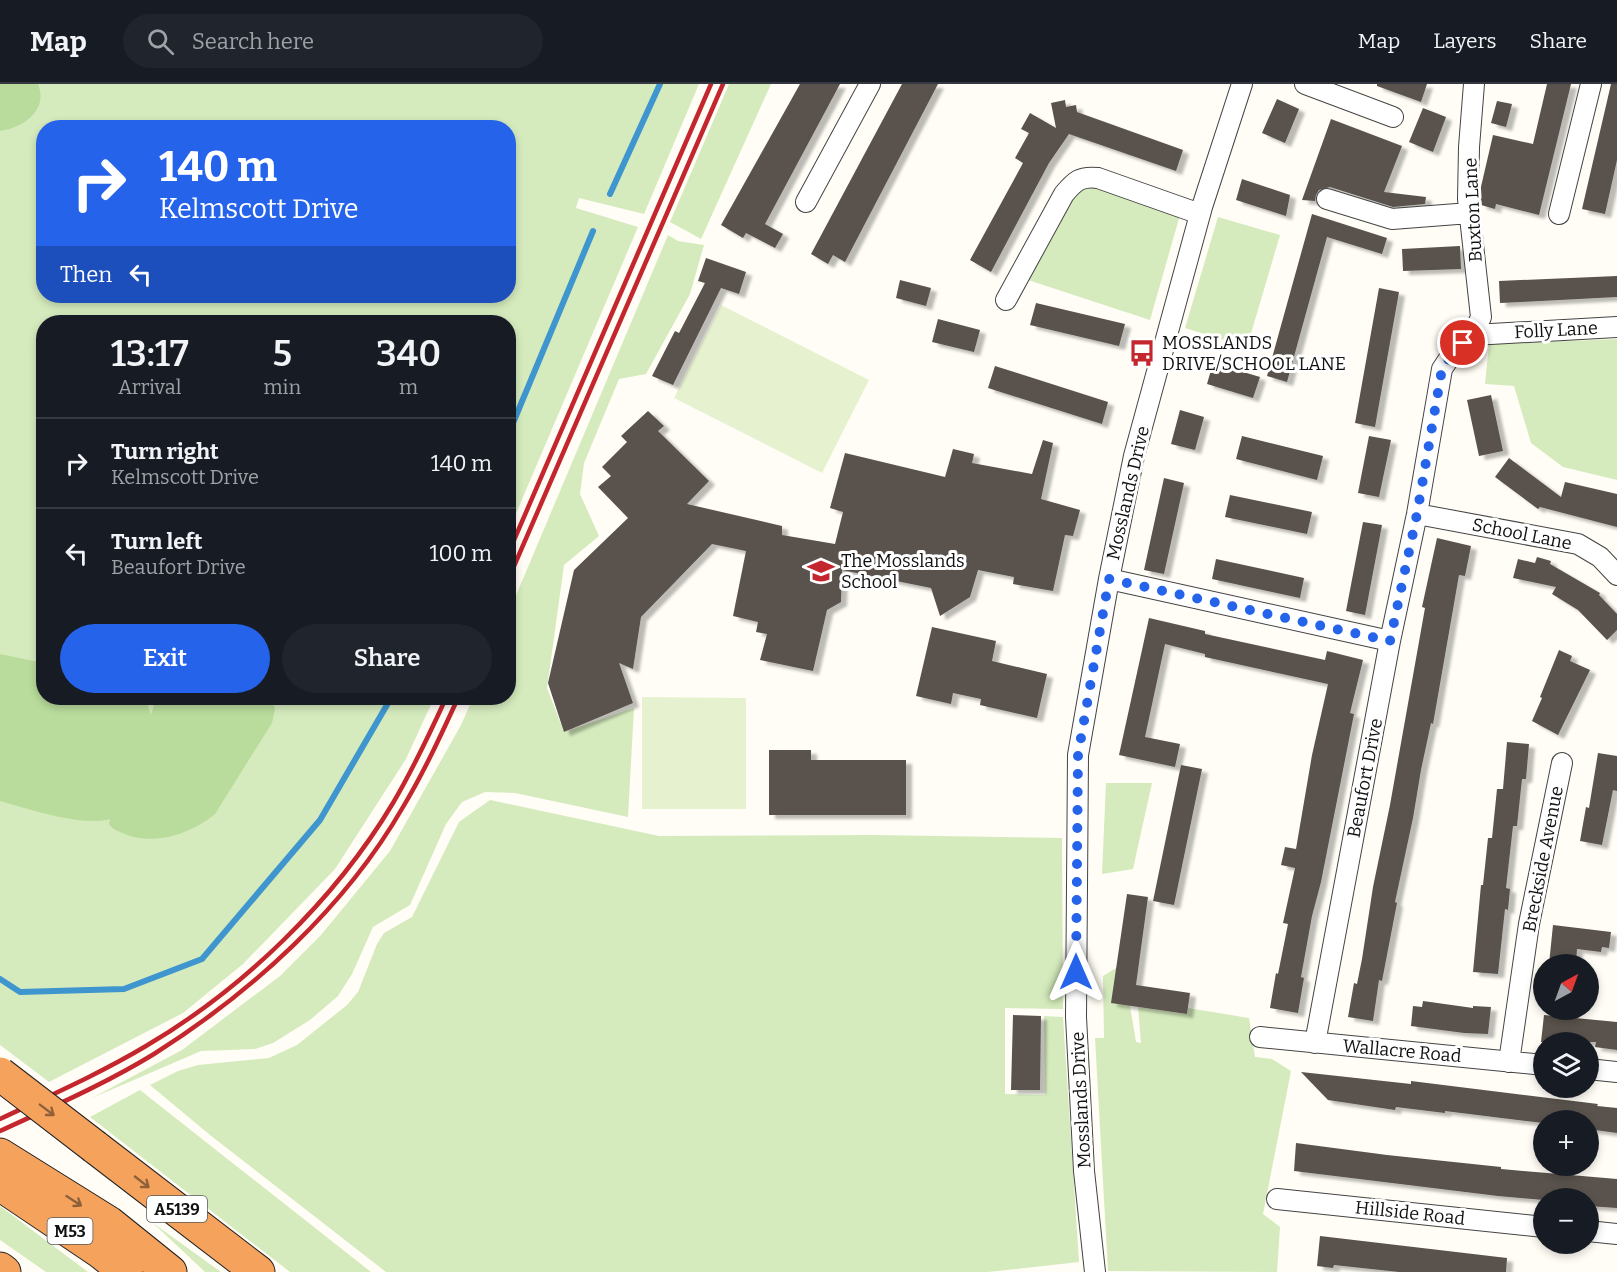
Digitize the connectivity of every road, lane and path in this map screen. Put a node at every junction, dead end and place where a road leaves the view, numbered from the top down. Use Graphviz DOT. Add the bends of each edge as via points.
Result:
graph roads {
  1 [pos="870,84"];
  2 [pos="1242,84"];
  3 [pos="1305,84"];
  4 [pos="1474,84"];
  5 [pos="1590,84"];
  6 [pos="1393,117"];
  7 [pos="1327,199"];
  8 [pos="806,202"];
  9 [pos="1470,213"];
  10 [pos="1200,214"];
  11 [pos="1559,214"];
  12 [pos="1006,300"];
  13 [pos="1617,327"];
  14 [pos="1473,335"];
  15 [pos="1417,514"];
  16 [pos="1617,575"];
  17 [pos="1109,579"];
  18 [pos="1390,641"];
  19 [pos="1562,763"];
  20 [pos="1260,1037"];
  21 [pos="1315,1043"];
  22 [pos="1509,1062"];
  23 [pos="1533,1064"];
  24 [pos="1599,1070"];
  25 [pos="1617,1072"];
  26 [pos="0,1074"];
  27 [pos="9,1175"];
  28 [pos="1277,1199"];
  29 [pos="1533,1226"];
  30 [pos="1599,1232"];
  31 [pos="1617,1234"];
  32 [pos="0,1269"];
  33 [pos="4,1272"];
  34 [pos="126,1272"];
  35 [pos="171,1272"];
  36 [pos="258,1272"];
  37 [pos="1095,1272"];
  1 -- 8 [label="street"];
  2 -- 10 [label="street, Mosslands Drive"];
  3 -- 6 [label="street"];
  4 -- 9 [label="street, Buxton Lane" via="1469,147"];
  5 -- 11 [label="street"];
  7 -- 9 [label="street" via="1392,219"];
  9 -- 14 [label="street, Buxton Lane" via="1481,317"];
  10 -- 12 [label="street" via="1085,176 1064,194"];
  10 -- 17 [label="street, Mosslands Drive" via="1134,456"];
  13 -- 14 [label="street, Folly Lane"];
  14 -- 15 [label="street" via="1454,351 1442,369"];
  15 -- 16 [label="street, School Lane" via="1578,544 1600,557"];
  15 -- 18 [label="street, Beaufort Drive"];
  17 -- 18 [label="street"];
  17 -- 37 [label="street, Mosslands Drive" via="1078,755 1076,1017 1084,1171"];
  18 -- 21 [label="street, Beaufort Drive"];
  19 -- 22 [label="street, Breckside Avenue" via="1529,924"];
  20 -- 21 [label="street, Wallacre Road"];
  21 -- 22 [label="street, Wallacre Road"];
  22 -- 23 [label="street, Wallacre Road"];
  24 -- 25 [label="street"];
  26 -- 36 [label="highway, A5139, one-way, bridge"];
  27 -- 34 [label="highway, M53"];
  27 -- 35 [label="highway, one-way" via="109,1224"];
  28 -- 29 [label="street, Hillside Road"];
  30 -- 31 [label="street"];
  32 -- 33 [label="highway"];
}
